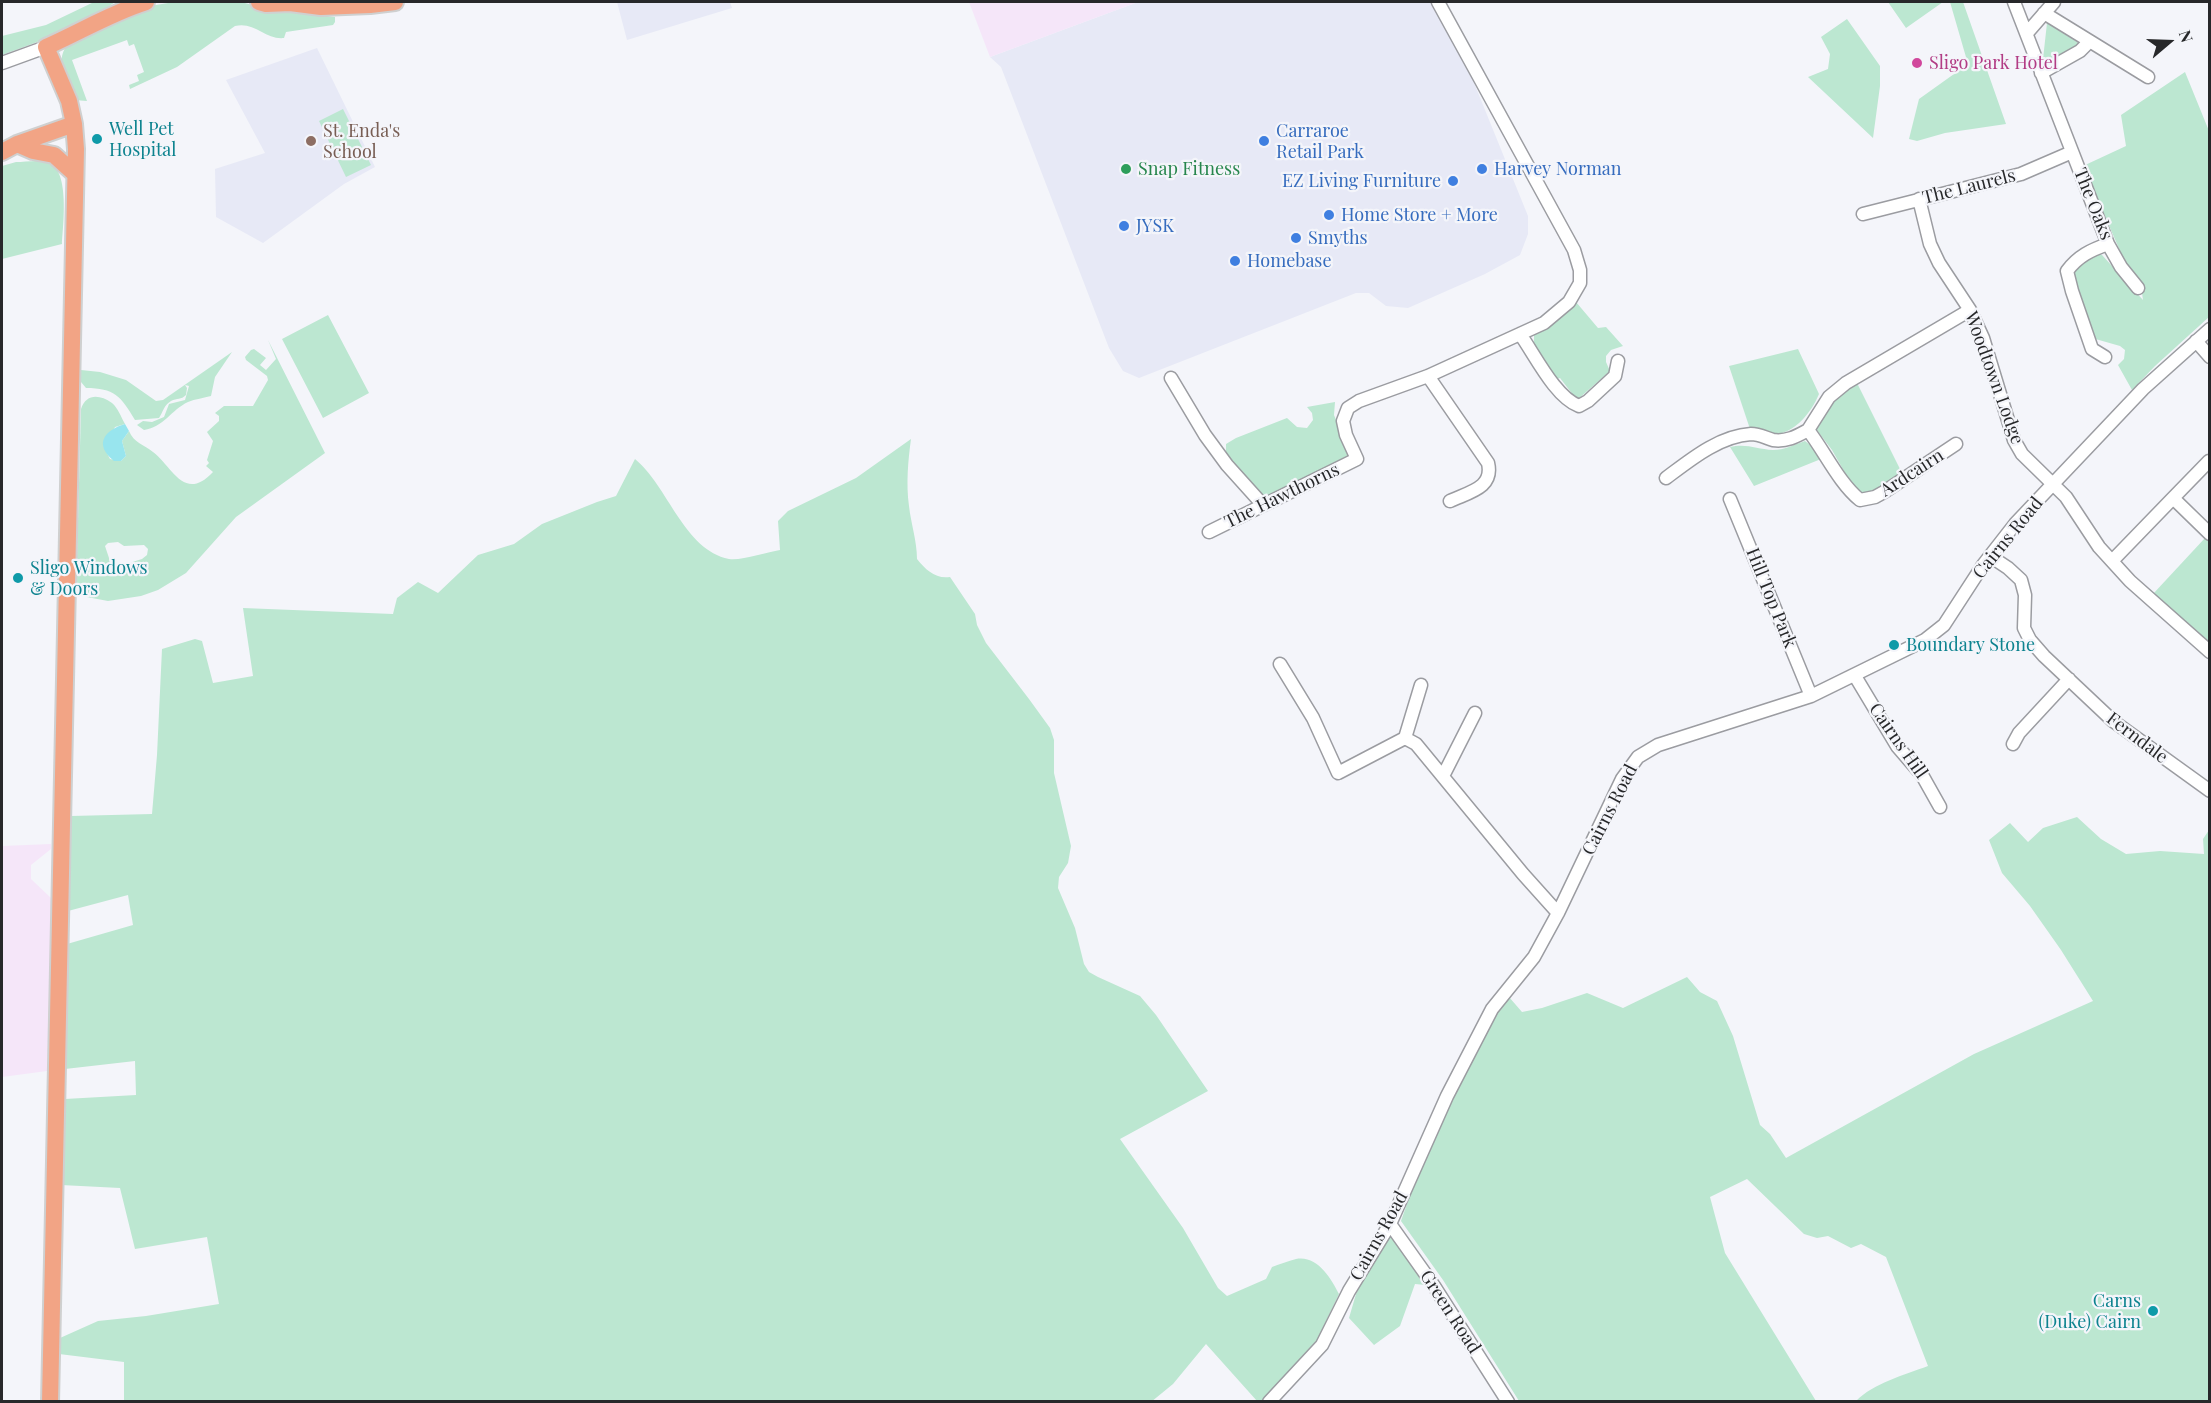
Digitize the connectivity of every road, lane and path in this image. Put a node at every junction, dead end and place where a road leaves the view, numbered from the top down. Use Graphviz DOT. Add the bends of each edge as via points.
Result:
graph roads {
  1 [pos="146,2"];
  2 [pos="259,2"];
  3 [pos="288,2"];
  4 [pos="395,2"];
  5 [pos="1438,2"];
  6 [pos="2014,2"];
  7 [pos="2055,2"];
  8 [pos="120,6"];
  9 [pos="2044,13"];
  10 [pos="2027,33"];
  11 [pos="2089,42"];
  12 [pos="46,47"];
  13 [pos="2,63"];
  14 [pos="2041,73"];
  15 [pos="2148,77"];
  16 [pos="74,124"];
  17 [pos="9,148"];
  18 [pos="2072,152"];
  19 [pos="75,174"];
  20 [pos="1918,199"];
  21 [pos="1863,214"];
  22 [pos="2108,244"];
  23 [pos="2138,288"];
  24 [pos="1970,310"];
  25 [pos="2210,329"];
  26 [pos="1520,334"];
  27 [pos="2196,341"];
  28 [pos="2105,357"];
  29 [pos="2210,357"];
  30 [pos="1618,361"];
  31 [pos="1428,376"];
  32 [pos="1171,378"];
  33 [pos="1808,430"];
  34 [pos="1956,444"];
  35 [pos="2209,461"];
  36 [pos="1666,478"];
  37 [pos="2052,485"];
  38 [pos="2173,498"];
  39 [pos="1730,499"];
  40 [pos="1450,501"];
  41 [pos="1263,506"];
  42 [pos="1209,532"];
  43 [pos="2210,534"];
  44 [pos="1990,556"];
  45 [pos="2112,561"];
  46 [pos="2210,652"];
  47 [pos="1280,664"];
  48 [pos="1855,676"];
  49 [pos="2069,680"];
  50 [pos="1421,685"];
  51 [pos="1812,696"];
  52 [pos="1474,713"];
  53 [pos="1405,738"];
  54 [pos="2013,744"];
  55 [pos="1443,776"];
  56 [pos="2210,791"];
  57 [pos="1940,807"];
  58 [pos="1558,913"];
  59 [pos="1390,1224"];
  60 [pos="47,1401"];
  61 [pos="1269,1401"];
  62 [pos="1508,1401"];
  1 -- 8 [label="main road"];
  2 -- 3 [label="main road"];
  3 -- 4 [label="main road" via="321,7"];
  5 -- 26 [label="street, The Hawthorns" via="1574,250 1581,270 1580,283 1569,302 1544,322"];
  6 -- 10 [label="street, The Oaks"];
  7 -- 9 [label="street"];
  8 -- 12 [label="main road" via="86,29"];
  9 -- 10 [label="street"];
  9 -- 11 [label="street"];
  10 -- 14 [label="street, The Oaks"];
  11 -- 14 [label="street"];
  11 -- 15 [label="street"];
  12 -- 13 [label="street"];
  12 -- 16 [label="main road" via="69,101"];
  14 -- 18 [label="street, The Oaks"];
  16 -- 17 [label="main road"];
  16 -- 19 [label="main road"];
  17 -- 19 [label="main road" via="54,155"];
  18 -- 20 [label="street, The Laurels" via="2021,174"];
  18 -- 22 [label="street, The Oaks"];
  19 -- 60 [label="main road"];
  20 -- 21 [label="street, The Laurels"];
  20 -- 24 [label="street, Woodtown Lodge" via="1930,244"];
  22 -- 23 [label="street, The Oaks"];
  22 -- 28 [label="street" via="2083,254 2067,271 2092,349"];
  24 -- 33 [label="street" via="1846,383 1829,397"];
  24 -- 37 [label="street, Woodtown Lodge" via="1983,339 2014,440"];
  25 -- 27 [label="street, Cairns Road"];
  26 -- 30 [label="street" via="1557,389 1569,402 1580,406 1615,376"];
  26 -- 31 [label="street, The Hawthorns"];
  27 -- 29 [label="street"];
  27 -- 37 [label="street, Cairns Road" via="2143,389"];
  31 -- 40 [label="street" via="1488,463 1490,472 1480,487"];
  31 -- 41 [label="street, The Hawthorns" via="1348,408 1343,421 1357,459"];
  32 -- 41 [label="street" via="1205,435"];
  33 -- 34 [label="street, Ardcairn" via="1860,500 1884,492"];
  33 -- 36 [label="street" via="1790,439 1774,440 1753,434 1732,438 1686,462"];
  35 -- 38 [label="street"];
  37 -- 44 [label="street, Cairns Road"];
  37 -- 45 [label="street, Woodtown Lodge" via="2066,497"];
  38 -- 43 [label="street"];
  38 -- 45 [label="street"];
  39 -- 51 [label="street, Hill Top Park"];
  41 -- 42 [label="street, The Hawthorns"];
  44 -- 48 [label="street, Cairns Road" via="1944,625 1925,640"];
  44 -- 49 [label="street, Ferndale" via="2021,580 2026,634"];
  45 -- 46 [label="street, Woodtown Lodge"];
  47 -- 53 [label="street" via="1313,718 1338,773"];
  48 -- 51 [label="street, Cairns Road"];
  48 -- 57 [label="street, Cairns Hill"];
  49 -- 54 [label="street"];
  49 -- 56 [label="street, Ferndale" via="2127,731"];
  50 -- 53 [label="street"];
  51 -- 58 [label="street, Cairns Road" via="1658,745 1638,757 1622,779"];
  52 -- 55 [label="street"];
  53 -- 55 [label="street" via="1416,744"];
  55 -- 58 [label="street"];
  58 -- 59 [label="street, Cairns Road" via="1534,957 1491,1009"];
  59 -- 61 [label="street, Cairns Road" via="1322,1345"];
  59 -- 62 [label="street, Green Road"];
}
